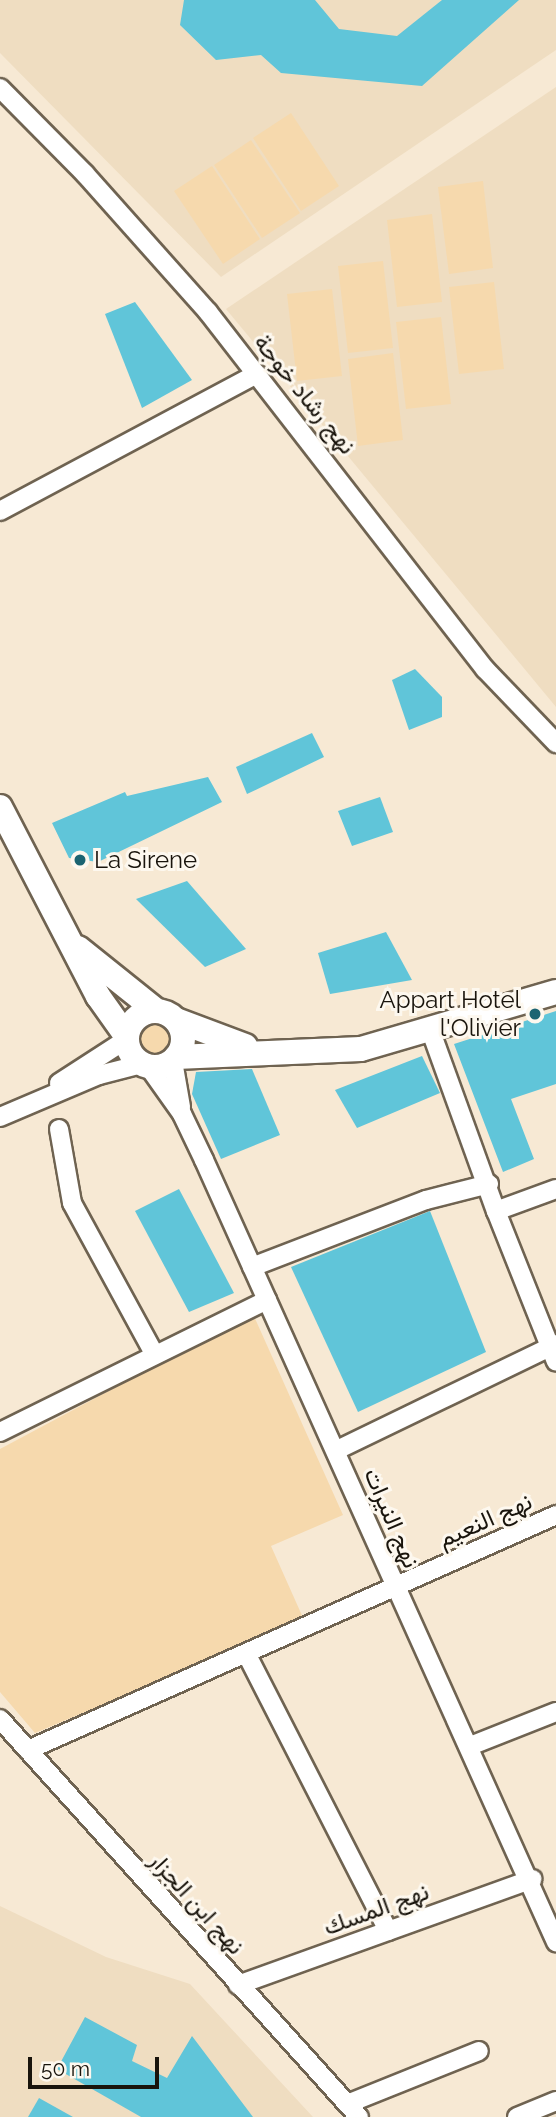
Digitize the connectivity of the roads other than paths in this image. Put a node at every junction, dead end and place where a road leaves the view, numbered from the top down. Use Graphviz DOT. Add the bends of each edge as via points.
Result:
graph roads {
  1 [pos="0,89"];
  2 [pos="257,374"];
  3 [pos="0,511"];
  4 [pos="556,743"];
  5 [pos="0,807"];
  6 [pos="68,941"];
  7 [pos="556,992"];
  8 [pos="167,1016"];
  9 [pos="430,1029"];
  10 [pos="127,1038"];
  11 [pos="265,1053"];
  12 [pos="174,1059"];
  13 [pos="145,1065"];
  14 [pos="32,1101"];
  15 [pos="182,1114"];
  16 [pos="0,1117"];
  17 [pos="59,1129"];
  18 [pos="489,1184"];
  19 [pos="556,1189"];
  20 [pos="496,1210"];
  21 [pos="252,1267"];
  22 [pos="267,1300"];
  23 [pos="554,1351"];
  24 [pos="155,1355"];
  25 [pos="2,1428"];
  26 [pos="337,1450"];
  27 [pos="556,1515"];
  28 [pos="396,1587"];
  29 [pos="247,1655"];
  30 [pos="556,1712"];
  31 [pos="0,1719"];
  32 [pos="470,1746"];
  33 [pos="28,1750"];
  34 [pos="532,1880"];
  35 [pos="388,1931"];
  36 [pos="556,1941"];
  37 [pos="238,1985"];
  38 [pos="479,2051"];
  39 [pos="556,2101"];
  40 [pos="353,2111"];
  41 [pos="517,2117"];
  1 -- 2 [label="street, نهج رشاد خوجة" via="85,174"];
  2 -- 3 [label="street"];
  2 -- 4 [label="street, نهج رشاد خوجة" via="485,669"];
  5 -- 6 [label="main road"];
  6 -- 8 [label="main road"];
  6 -- 10 [label="main road"];
  7 -- 9 [label="main road"];
  8 -- 10 [label="main road" via="137,1018"];
  8 -- 11 [label="main road"];
  8 -- 12 [label="main road" via="183,1035"];
  9 -- 11 [label="main road" via="361,1049"];
  9 -- 18 [label="street"];
  10 -- 13 [label="main road"];
  10 -- 14 [label="street"];
  11 -- 12 [label="main road"];
  12 -- 13 [label="main road"];
  12 -- 15 [label="street"];
  13 -- 14 [label="street"];
  13 -- 15 [label="street"];
  14 -- 16 [label="street"];
  15 -- 21 [label="street, نهج النيرات"];
  17 -- 24 [label="street" via="72,1203"];
  18 -- 20 [label="street"];
  18 -- 21 [label="street" via="425,1200"];
  19 -- 20 [label="street"];
  20 -- 23 [label="street"];
  21 -- 22 [label="street, نهج النيرات"];
  22 -- 24 [label="street"];
  22 -- 26 [label="street, نهج النيرات"];
  23 -- 26 [label="street"];
  24 -- 25 [label="street"];
  26 -- 28 [label="street, نهج النيرات"];
  27 -- 28 [label="street, نهج النعيم"];
  28 -- 29 [label="street, نهج النعيم"];
  28 -- 32 [label="street, نهج النيرات"];
  29 -- 33 [label="street, نهج النعيم"];
  29 -- 35 [label="street"];
  30 -- 32 [label="street"];
  31 -- 33 [label="street, نهج ابن الجزار"];
  32 -- 34 [label="street, نهج النيرات"];
  33 -- 37 [label="street, نهج ابن الجزار"];
  34 -- 35 [label="street, نهج المسك"];
  34 -- 36 [label="street, نهج النيرات"];
  35 -- 37 [label="street, نهج المسك"];
  37 -- 40 [label="street, نهج ابن الجزار"];
  38 -- 40 [label="street"];
  39 -- 41 [label="street"];
}
